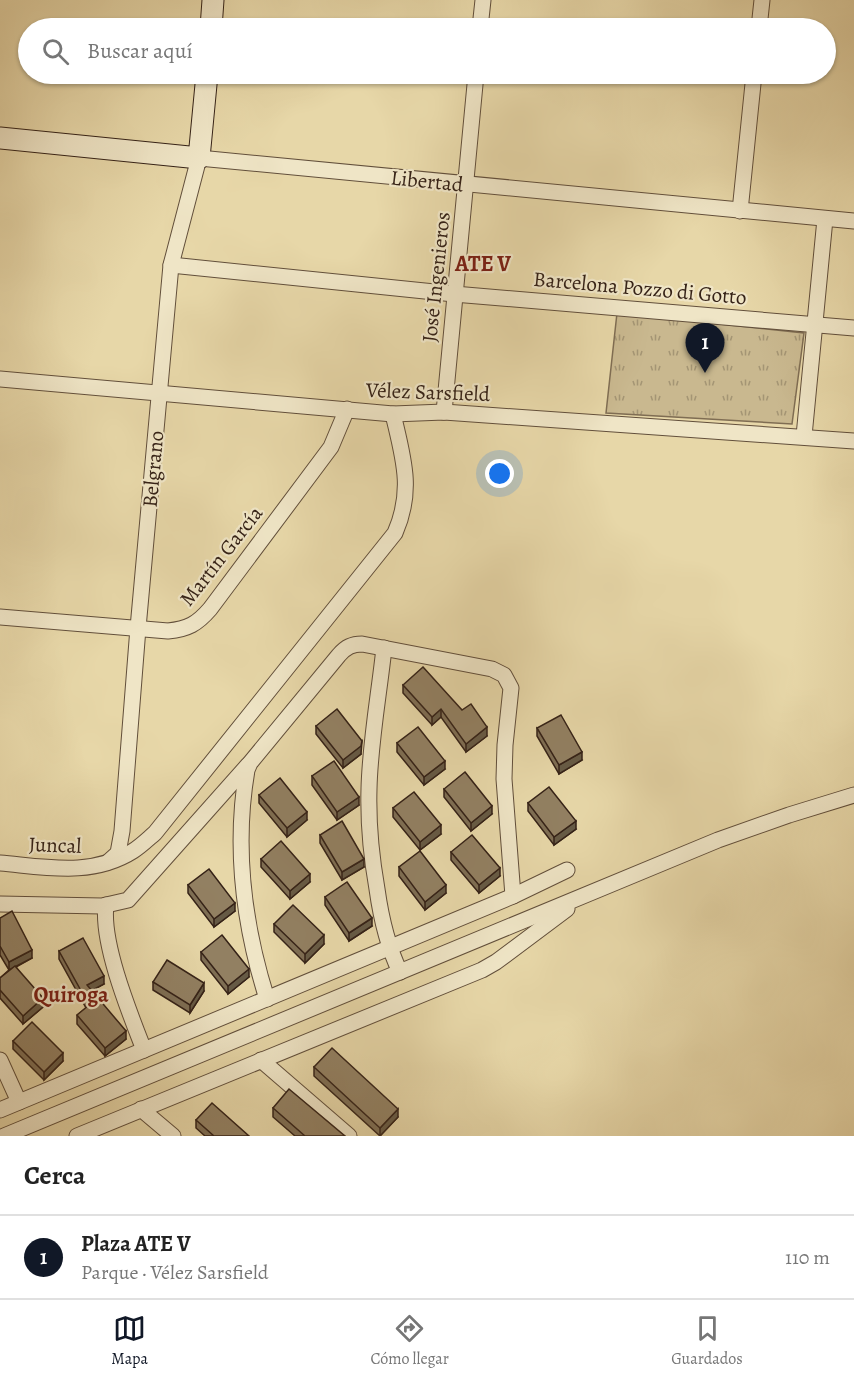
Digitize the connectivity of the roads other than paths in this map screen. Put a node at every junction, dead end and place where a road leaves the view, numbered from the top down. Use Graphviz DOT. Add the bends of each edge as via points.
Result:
graph roads {
  1 [pos="213,0"];
  2 [pos="483,0"];
  3 [pos="762,0"];
  4 [pos="212,18"];
  5 [pos="481,18"];
  6 [pos="760,18"];
  7 [pos="206,84"];
  8 [pos="475,84"];
  9 [pos="753,84"];
  10 [pos="0,138"];
  11 [pos="199,158"];
  12 [pos="466,184"];
  13 [pos="740,211"];
  14 [pos="825,219"];
  15 [pos="854,221"];
  16 [pos="171,265"];
  17 [pos="454,294"];
  18 [pos="816,324"];
  19 [pos="854,328"];
  20 [pos="0,379"];
  21 [pos="159,392"];
  22 [pos="347,409"];
  23 [pos="444,412"];
  24 [pos="393,414"];
  25 [pos="804,436"];
  26 [pos="854,441"];
  27 [pos="0,617"];
  28 [pos="138,628"];
  29 [pos="384,648"];
  30 [pos="250,763"];
  31 [pos="854,795"];
  32 [pos="108,862"];
  33 [pos="0,863"];
  34 [pos="567,870"];
  35 [pos="513,896"];
  36 [pos="583,896"];
  37 [pos="0,904"];
  38 [pos="106,905"];
  39 [pos="389,948"];
  40 [pos="400,972"];
  41 [pos="267,999"];
  42 [pos="144,1050"];
  43 [pos="0,1060"];
  44 [pos="261,1060"];
  45 [pos="19,1102"];
  46 [pos="141,1109"];
  47 [pos="0,1110"];
  48 [pos="4,1136"];
  49 [pos="76,1136"];
  50 [pos="173,1136"];
  51 [pos="349,1136"];
  1 -- 4 [label="main road"];
  2 -- 5 [label="street"];
  3 -- 6 [label="street"];
  7 -- 11 [label="main road, Belgrano"];
  8 -- 12 [label="street, José Ingenieros"];
  9 -- 13 [label="street"];
  10 -- 11 [label="main road, Libertad"];
  11 -- 12 [label="street, Libertad"];
  11 -- 16 [label="street, Belgrano"];
  12 -- 13 [label="street, Libertad"];
  12 -- 17 [label="street, José Ingenieros"];
  13 -- 14 [label="street, Libertad"];
  14 -- 15 [label="street, Libertad"];
  14 -- 18 [label="street"];
  16 -- 17 [label="street, Barcelona Pozzo di Gotto"];
  16 -- 21 [label="street, Belgrano"];
  17 -- 18 [label="street, Barcelona Pozzo di Gotto"];
  17 -- 23 [label="street, José Ingenieros"];
  18 -- 19 [label="street, Barcelona Pozzo di Gotto"];
  18 -- 25 [label="street"];
  20 -- 21 [label="street, Vélez Sarsfield"];
  21 -- 22 [label="street, Vélez Sarsfield"];
  21 -- 28 [label="street, Belgrano"];
  22 -- 24 [label="street, Vélez Sarsfield"];
  22 -- 28 [label="street, Martín García" via="331,447 201,619 185,629"];
  23 -- 24 [label="street, Vélez Sarsfield"];
  23 -- 25 [label="street, Vélez Sarsfield"];
  24 -- 32 [label="street, Juncal" via="404,464 405,499 395,533 155,833 134,851"];
  25 -- 26 [label="street, Vélez Sarsfield"];
  27 -- 28 [label="street, Martín García"];
  28 -- 32 [label="street, Belgrano" via="122,831 118,853"];
  29 -- 30 [label="street" via="362,644 346,648"];
  29 -- 35 [label="street" via="492,669 504,675 511,688 504,779"];
  29 -- 39 [label="street" via="371,758 369,837"];
  30 -- 38 [label="street" via="128,900"];
  30 -- 41 [label="street" via="243,807 242,865 249,934"];
  31 -- 36 [label="street" via="718,840"];
  32 -- 33 [label="street, Juncal" via="67,869"];
  34 -- 35 [label="street"];
  35 -- 39 [label="street"];
  36 -- 40 [label="street"];
  36 -- 44 [label="street" via="482,970"];
  37 -- 38 [label="street"];
  38 -- 42 [label="street" via="106,929 122,991"];
  39 -- 40 [label="street"];
  39 -- 41 [label="street"];
  40 -- 48 [label="street"];
  41 -- 42 [label="street"];
  42 -- 45 [label="street"];
  43 -- 45 [label="street"];
  44 -- 46 [label="street"];
  44 -- 51 [label="street"];
  45 -- 47 [label="street"];
  46 -- 49 [label="street"];
  46 -- 50 [label="street"];
}
